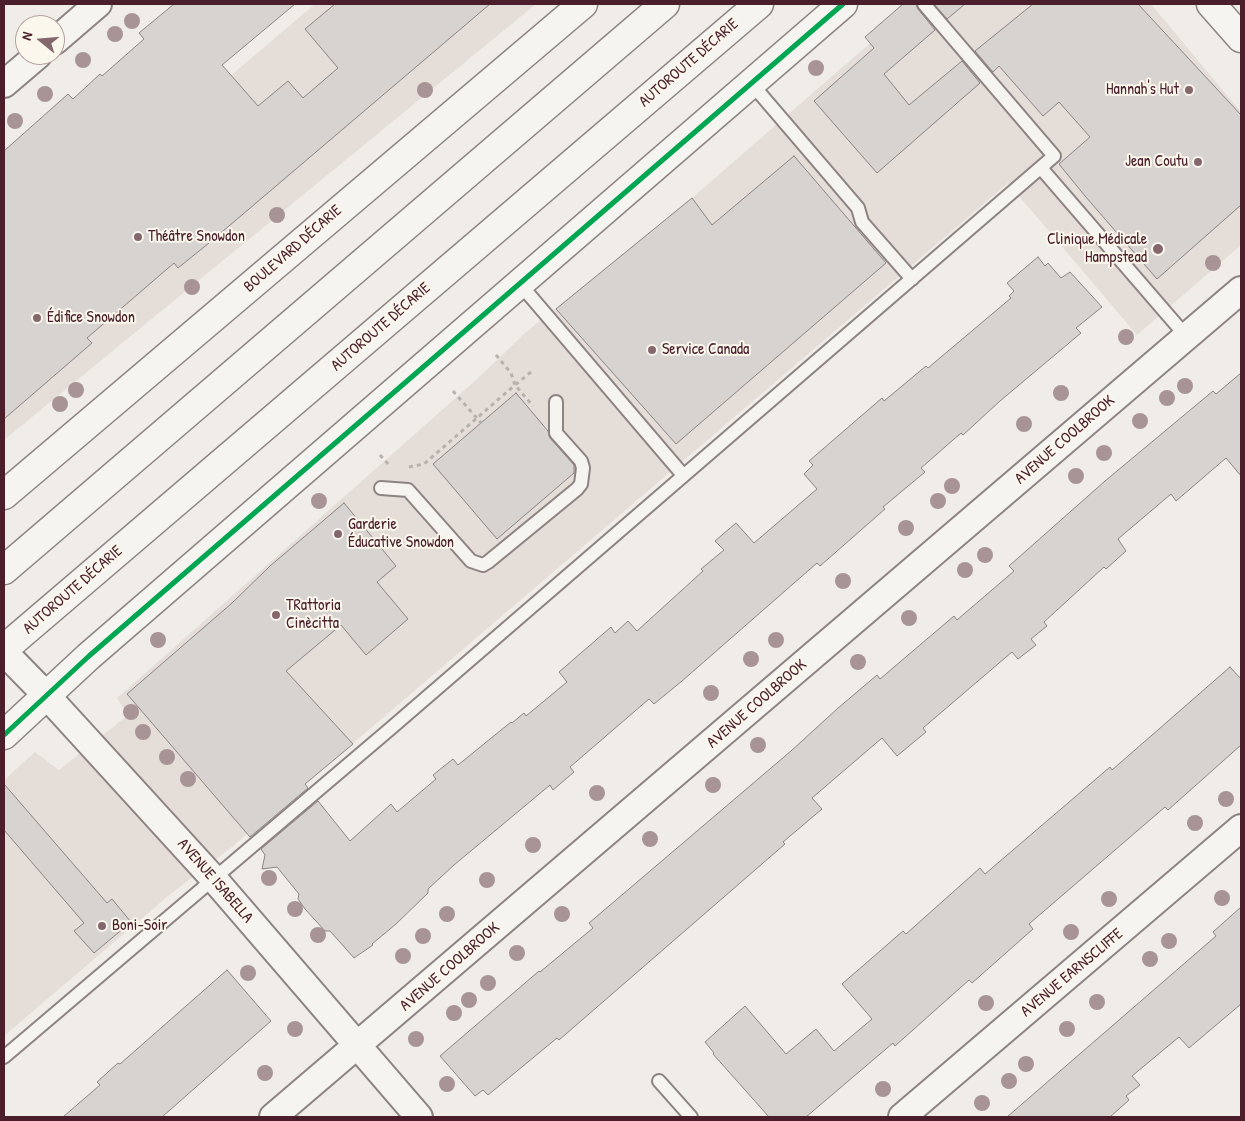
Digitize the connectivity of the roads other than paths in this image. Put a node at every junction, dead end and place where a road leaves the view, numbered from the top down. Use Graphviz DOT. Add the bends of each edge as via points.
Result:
graph roads {
  1 [pos="98,4"];
  2 [pos="583,4"];
  3 [pos="665,4"];
  4 [pos="759,4"];
  5 [pos="843,4"];
  6 [pos="924,4"];
  7 [pos="1211,4"];
  8 [pos="65,32"];
  9 [pos="1241,38"];
  10 [pos="26,65"];
  11 [pos="751,83"];
  12 [pos="4,84"];
  13 [pos="1041,168"];
  14 [pos="912,279"];
  15 [pos="520,284"];
  16 [pos="1241,290"];
  17 [pos="1186,336"];
  18 [pos="556,402"];
  19 [pos="683,475"];
  20 [pos="381,488"];
  21 [pos="4,495"];
  22 [pos="4,570"];
  23 [pos="4,651"];
  24 [pos="38,688"];
  25 [pos="4,735"];
  26 [pos="1241,828"];
  27 [pos="214,879"];
  28 [pos="358,1046"];
  29 [pos="4,1057"];
  30 [pos="659,1080"];
  31 [pos="273,1117"];
  32 [pos="419,1117"];
  33 [pos="691,1117"];
  34 [pos="902,1117"];
  1 -- 8 [label="street"];
  2 -- 21 [label="main road, BOULEVARD DÉCARIE"];
  3 -- 22 [label="main road"];
  4 -- 23 [label="main road, AUTOROUTE DÉCARIE"];
  5 -- 11 [label="main road"];
  6 -- 13 [label="lane" via="1054,156"];
  7 -- 9 [label="main road"];
  10 -- 12 [label="street"];
  11 -- 14 [label="lane" via="858,208 862,222"];
  11 -- 15 [label="main road"];
  13 -- 14 [label="lane"];
  13 -- 17 [label="lane"];
  14 -- 19 [label="lane"];
  15 -- 19 [label="lane"];
  15 -- 24 [label="main road" via="89,656"];
  16 -- 17 [label="street, AVENUE COOLBROOK"];
  17 -- 28 [label="street, AVENUE COOLBROOK"];
  18 -- 20 [label="lane" via="556,432 580,461 583,468 581,484 483,565 471,561 408,490"];
  19 -- 27 [label="lane"];
  23 -- 24 [label="street, AVENUE ISABELLA"];
  24 -- 25 [label="main road"];
  24 -- 27 [label="street, AVENUE ISABELLA"];
  26 -- 34 [label="street, AVENUE EARNSCLIFFE"];
  27 -- 28 [label="street, AVENUE ISABELLA"];
  27 -- 29 [label="lane"];
  28 -- 31 [label="street, AVENUE COOLBROOK"];
  28 -- 32 [label="street, AVENUE ISABELLA"];
  30 -- 33 [label="lane"];
}
